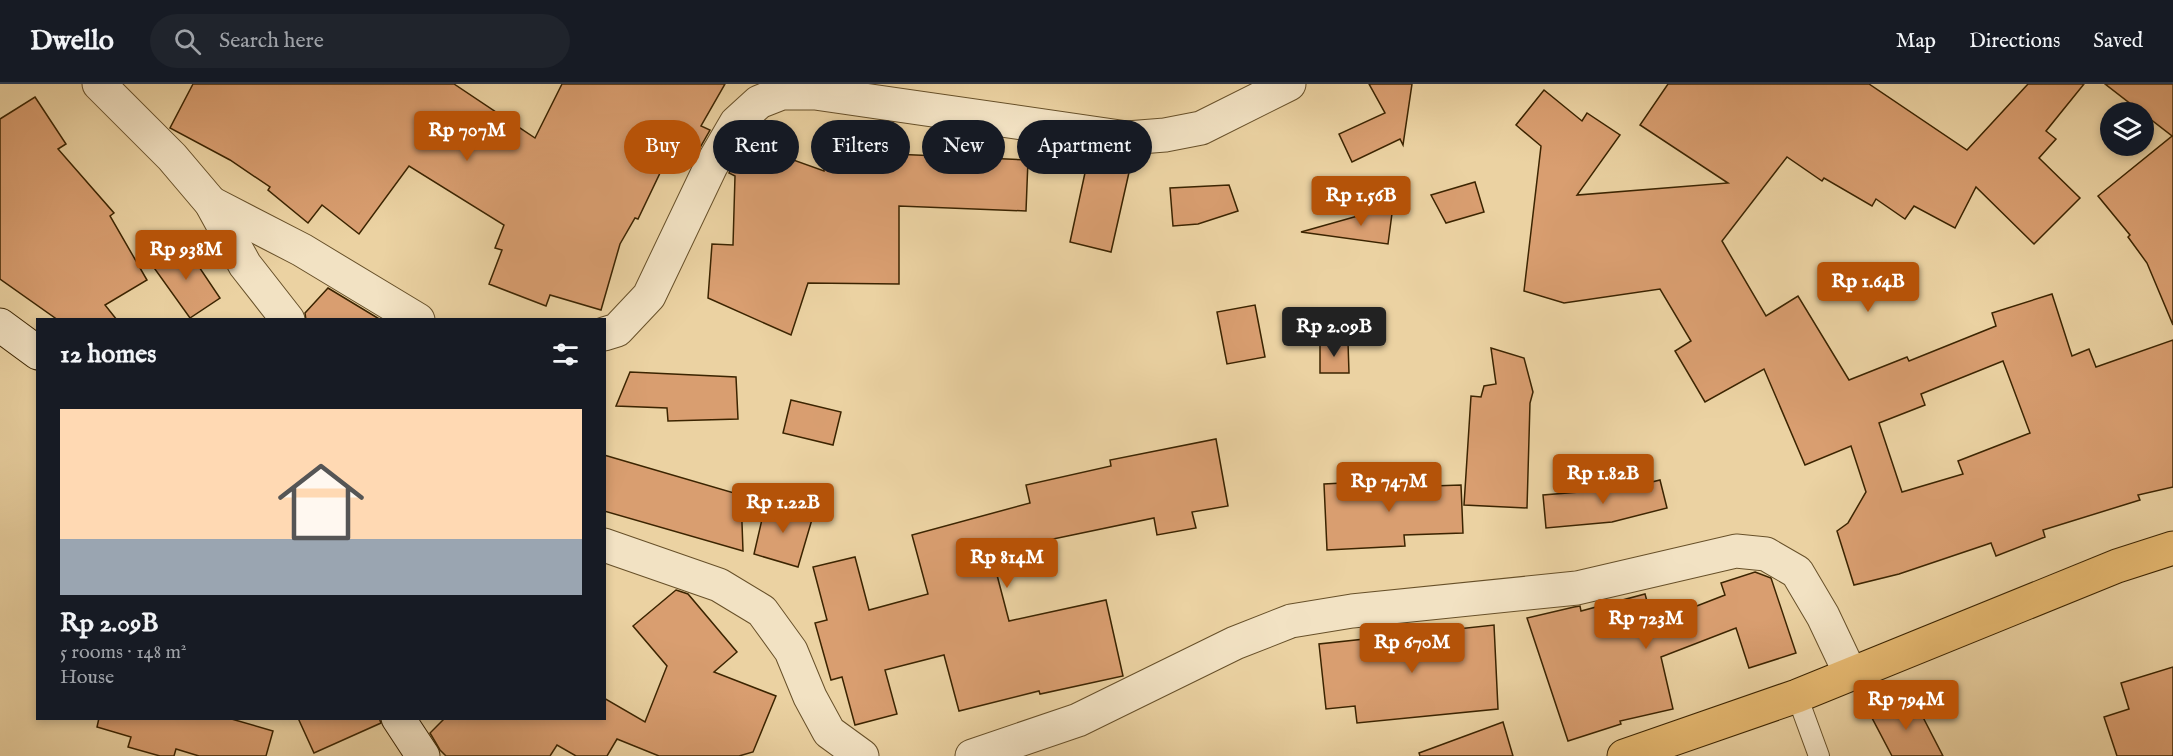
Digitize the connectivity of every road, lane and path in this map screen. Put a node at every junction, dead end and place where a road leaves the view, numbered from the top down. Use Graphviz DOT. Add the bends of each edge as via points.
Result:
graph roads {
  1 [pos="99,84"];
  2 [pos="1289,84"];
  3 [pos="211,203"];
  4 [pos="286,318"];
  5 [pos="415,318"];
  6 [pos="0,325"];
  7 [pos="606,333"];
  8 [pos="36,352"];
  9 [pos="606,546"];
  10 [pos="2173,548"];
  11 [pos="1850,673"];
  12 [pos="1797,696"];
  13 [pos="399,720"];
  14 [pos="423,756"];
  15 [pos="862,756"];
  16 [pos="972,756"];
  17 [pos="1624,756"];
  18 [pos="1819,756"];
  1 -- 3 [label="street" via="172,156"];
  2 -- 7 [label="street" via="1201,128 1127,138 815,93 782,93 759,102 736,123 711,166 650,296 617,330"];
  3 -- 4 [label="street" via="246,265"];
  3 -- 5 [label="street" via="302,250"];
  6 -- 8 [label="street"];
  9 -- 15 [label="street" via="719,585 762,611 791,651 829,732"];
  10 -- 11 [label="highway" via="2116,566"];
  11 -- 12 [label="highway"];
  11 -- 16 [label="street" via="1797,572 1766,554 1736,551 1577,588 1291,621 1078,720"];
  12 -- 17 [label="highway"];
  12 -- 18 [label="lane"];
  13 -- 14 [label="street"];
}
